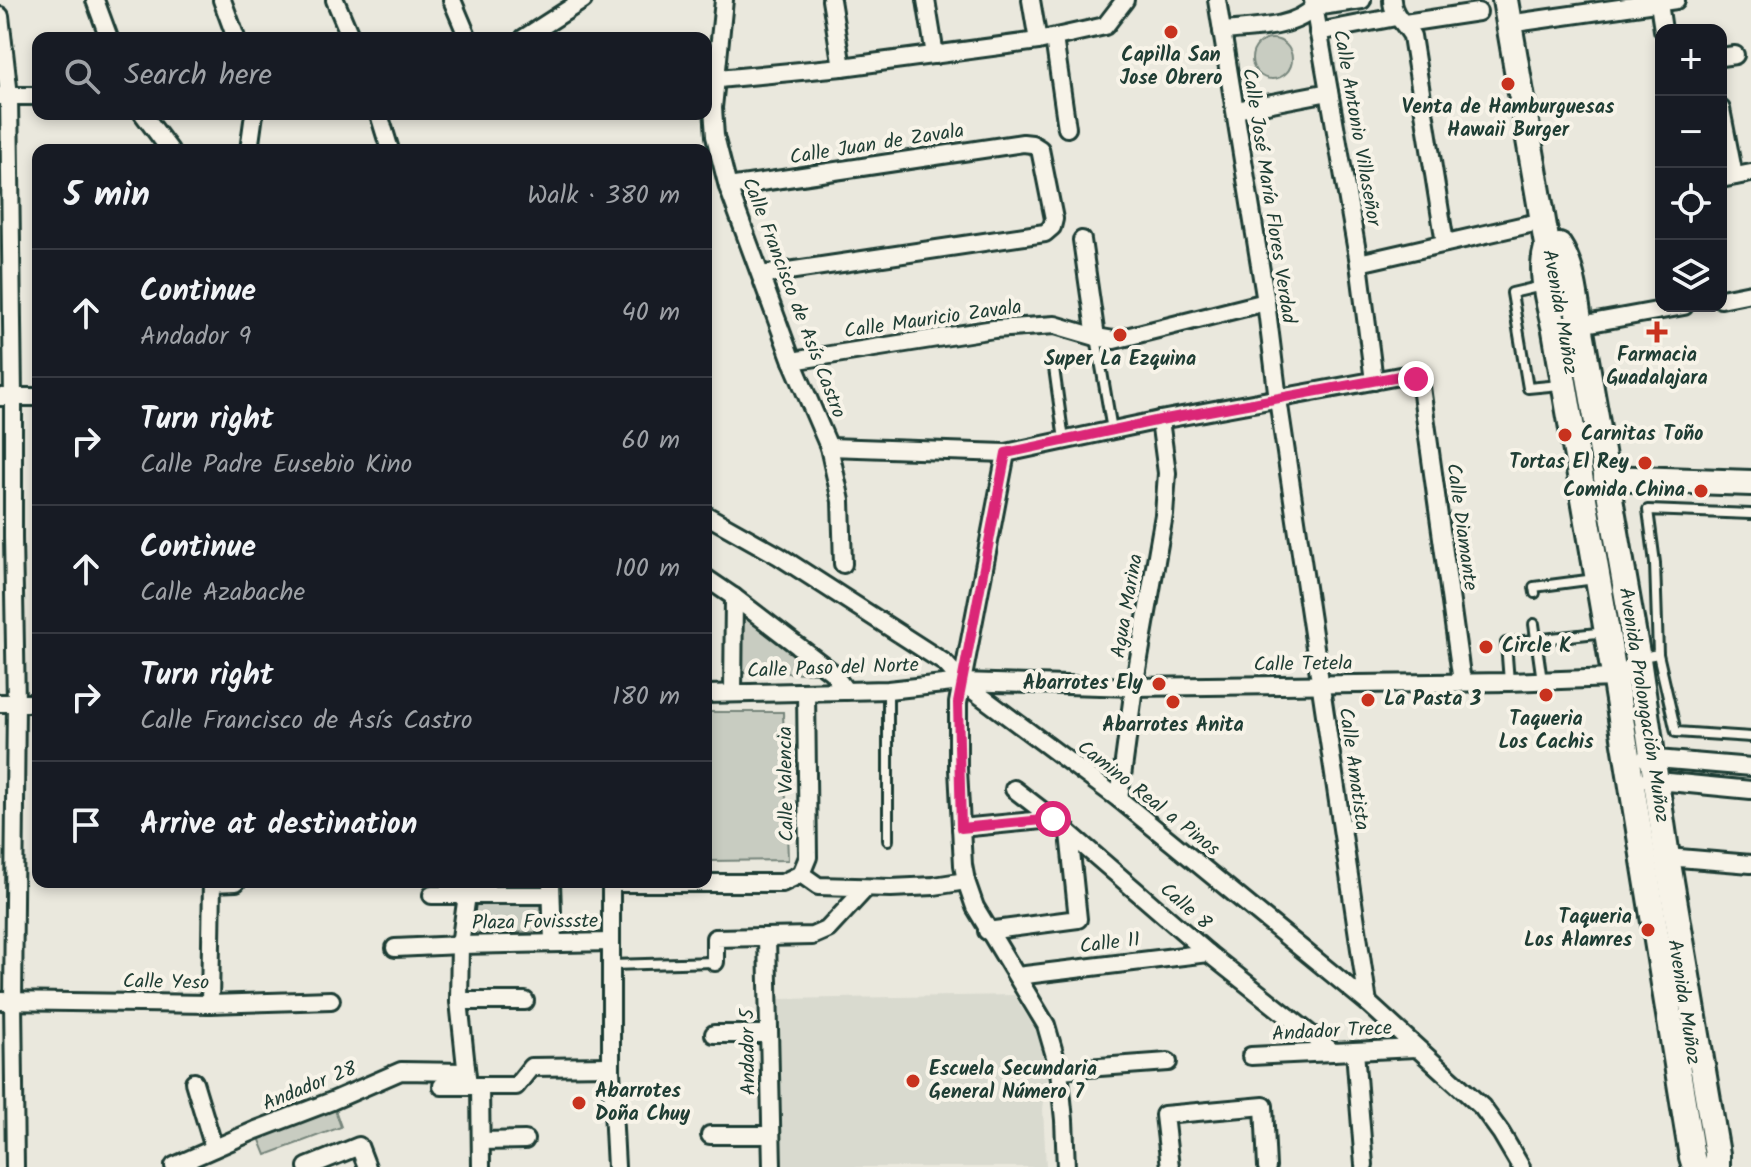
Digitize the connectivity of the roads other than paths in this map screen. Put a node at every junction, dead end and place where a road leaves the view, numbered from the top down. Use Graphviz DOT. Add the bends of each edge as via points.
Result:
graph roads {
  1 [pos="95,0"];
  2 [pos="222,0"];
  3 [pos="335,0"];
  4 [pos="452,0"];
  5 [pos="583,0"];
  6 [pos="724,0"];
  7 [pos="831,0"];
  8 [pos="926,0"];
  9 [pos="1031,0"];
  10 [pos="1125,0"];
  11 [pos="1217,0"];
  12 [pos="1362,0"];
  13 [pos="1505,0"];
  14 [pos="1668,1"];
  15 [pos="1314,4"];
  16 [pos="1520,11"];
  17 [pos="1478,12"];
  18 [pos="1398,13"];
  19 [pos="0,16"];
  20 [pos="1664,24"];
  21 [pos="1222,31"];
  22 [pos="107,32"];
  23 [pos="234,32"];
  24 [pos="348,32"];
  25 [pos="465,32"];
  26 [pos="533,32"];
  27 [pos="1318,32"];
  28 [pos="1046,40"];
  29 [pos="935,55"];
  30 [pos="842,67"];
  31 [pos="712,74"];
  32 [pos="712,80"];
  33 [pos="1329,92"];
  34 [pos="712,94"];
  35 [pos="4,96"];
  36 [pos="32,96"];
  37 [pos="1236,110"];
  38 [pos="148,120"];
  39 [pos="253,120"];
  40 [pos="381,120"];
  41 [pos="1067,128"];
  42 [pos="1727,138"];
  43 [pos="166,144"];
  44 [pos="250,144"];
  45 [pos="388,144"];
  46 [pos="1735,176"];
  47 [pos="728,187"];
  48 [pos="1543,221"];
  49 [pos="1082,240"];
  50 [pos="1445,243"];
  51 [pos="1553,246"];
  52 [pos="1359,263"];
  53 [pos="761,275"];
  54 [pos="1545,285"];
  55 [pos="1751,293"];
  56 [pos="1727,298"];
  57 [pos="1266,302"];
  58 [pos="1655,311"];
  59 [pos="1580,325"];
  60 [pos="1096,337"];
  61 [pos="792,361"];
  62 [pos="1054,368"];
  63 [pos="1416,379"];
  64 [pos="1374,381"];
  65 [pos="1564,384"];
  66 [pos="7,397"];
  67 [pos="32,397"];
  68 [pos="1278,399"];
  69 [pos="1160,420"];
  70 [pos="1112,430"];
  71 [pos="1064,440"];
  72 [pos="829,447"];
  73 [pos="1006,453"];
  74 [pos="1606,478"];
  75 [pos="1751,483"];
  76 [pos="1751,514"];
  77 [pos="712,518"];
  78 [pos="843,564"];
  79 [pos="1598,578"];
  80 [pos="712,582"];
  81 [pos="1535,593"];
  82 [pos="734,597"];
  83 [pos="1534,624"];
  84 [pos="1614,627"];
  85 [pos="1536,640"];
  86 [pos="1648,657"];
  87 [pos="1613,678"];
  88 [pos="1542,681"];
  89 [pos="962,682"];
  90 [pos="1462,682"];
  91 [pos="1509,682"];
  92 [pos="1320,684"];
  93 [pos="1134,687"];
  94 [pos="888,690"];
  95 [pos="846,691"];
  96 [pos="806,692"];
  97 [pos="733,693"];
  98 [pos="712,694"];
  99 [pos="8,703"];
  100 [pos="32,703"];
  101 [pos="1751,737"];
  102 [pos="1628,767"];
  103 [pos="1751,767"];
  104 [pos="1654,770"];
  105 [pos="1014,789"];
  106 [pos="1751,790"];
  107 [pos="1119,799"];
  108 [pos="1053,819"];
  109 [pos="961,828"];
  110 [pos="1069,833"];
  111 [pos="888,840"];
  112 [pos="1656,843"];
  113 [pos="1751,864"];
  114 [pos="801,874"];
  115 [pos="966,881"];
  116 [pos="712,883"];
  117 [pos="212,888"];
  118 [pos="611,888"];
  119 [pos="866,888"];
  120 [pos="551,889"];
  121 [pos="432,895"];
  122 [pos="467,895"];
  123 [pos="987,931"];
  124 [pos="767,937"];
  125 [pos="553,942"];
  126 [pos="611,942"];
  127 [pos="460,945"];
  128 [pos="395,948"];
  129 [pos="1208,953"];
  130 [pos="715,962"];
  131 [pos="611,965"];
  132 [pos="1017,976"];
  133 [pos="331,1000"];
  134 [pos="6,1001"];
  135 [pos="459,1001"];
  136 [pos="525,1001"];
  137 [pos="1368,1003"];
  138 [pos="210,1004"];
  139 [pos="714,1034"];
  140 [pos="769,1034"];
  141 [pos="1415,1048"];
  142 [pos="1355,1051"];
  143 [pos="1333,1052"];
  144 [pos="1251,1056"];
  145 [pos="1168,1062"];
  146 [pos="611,1066"];
  147 [pos="1059,1070"];
  148 [pos="194,1082"];
  149 [pos="471,1082"];
  150 [pos="442,1086"];
  151 [pos="710,1135"];
  152 [pos="771,1135"];
  153 [pos="525,1140"];
  154 [pos="481,1141"];
  155 [pos="214,1148"];
  156 [pos="311,1165"];
  157 [pos="1364,1165"];
  158 [pos="174,1166"];
  159 [pos="15,1167"];
  160 [pos="367,1167"];
  161 [pos="481,1167"];
  162 [pos="616,1167"];
  163 [pos="772,1167"];
  164 [pos="1066,1167"];
  165 [pos="1170,1167"];
  166 [pos="1267,1167"];
  167 [pos="1521,1167"];
  168 [pos="1698,1167"];
  169 [pos="1714,1167"];
  1 -- 22 [label="street"];
  2 -- 23 [label="street"];
  3 -- 24 [label="street"];
  4 -- 25 [label="street"];
  5 -- 26 [label="street"];
  6 -- 31 [label="street, Calle Francisco de Asís Castro"];
  7 -- 30 [label="street"];
  8 -- 29 [label="street"];
  9 -- 28 [label="street"];
  10 -- 28 [label="street" via="1105,26"];
  11 -- 21 [label="street, Calle José María Flores Verdad"];
  12 -- 15 [label="street"];
  13 -- 48 [label="street, Avenida Muñoz"];
  14 -- 16 [label="street"];
  14 -- 20 [label="street"];
  15 -- 21 [label="street" via="1295,21"];
  15 -- 27 [label="street, Calle Antonio Villaseñor"];
  16 -- 51 [label="street, Avenida Muñoz"];
  17 -- 18 [label="street"];
  18 -- 27 [label="street"];
  18 -- 50 [label="street" via="1412,36"];
  19 -- 35 [label="street"];
  21 -- 37 [label="street, Calle José María Flores Verdad"];
  27 -- 33 [label="street, Calle Antonio Villaseñor"];
  28 -- 29 [label="street"];
  28 -- 41 [label="street"];
  29 -- 30 [label="street"];
  30 -- 32 [label="street"];
  33 -- 37 [label="street"];
  33 -- 52 [label="street, Calle Antonio Villaseñor"];
  34 -- 47 [label="street, Calle Francisco de Asís Castro" via="715,136"];
  35 -- 36 [label="street"];
  35 -- 66 [label="street"];
  37 -- 57 [label="street, Calle José María Flores Verdad"];
  38 -- 43 [label="street"];
  39 -- 44 [label="street"];
  40 -- 45 [label="street"];
  42 -- 46 [label="street"];
  47 -- 53 [label="street, Calle Francisco de Asís Castro"];
  47 -- 53 [label="street, Calle Juan de Zavala" via="1023,143 1040,149 1054,219 1045,233"];
  48 -- 50 [label="street"];
  48 -- 51 [label="street, Avenida Muñoz"];
  49 -- 60 [label="street"];
  50 -- 52 [label="street"];
  51 -- 54 [label="street, Avenida Prolongación Muñoz" via="1543,260"];
  51 -- 59 [label="street, Avenida Prolongación Muñoz" via="1566,256"];
  51 -- 84 [label="street, Avenida Muñoz"];
  52 -- 64 [label="street, Calle Antonio Villaseñor"];
  53 -- 61 [label="street, Calle Francisco de Asís Castro"];
  54 -- 65 [label="street, Avenida Prolongación Muñoz"];
  54 -- 65 [label="lane" via="1512,293 1528,388"];
  55 -- 56 [label="street"];
  57 -- 60 [label="street, Calle Mauricio Zavala" via="1114,340"];
  57 -- 68 [label="street, Calle José María Flores Verdad"];
  58 -- 59 [label="street"];
  59 -- 74 [label="street, Avenida Prolongación Muñoz"];
  60 -- 61 [label="street, Calle Mauricio Zavala" via="1055,325 994,329"];
  60 -- 70 [label="lane"];
  61 -- 72 [label="street, Calle Francisco de Asís Castro"];
  62 -- 71 [label="lane"];
  63 -- 64 [label="street, Calle Francisco de Asís Castro" via="1405,375"];
  63 -- 90 [label="street, Calle Diamante"];
  64 -- 68 [label="street, Calle Francisco de Asís Castro"];
  65 -- 79 [label="street, Avenida Prolongación Muñoz"];
  66 -- 67 [label="street"];
  66 -- 99 [label="street" via="13,538"];
  68 -- 69 [label="street, Calle Francisco de Asís Castro"];
  68 -- 92 [label="street, Calle Amatista"];
  69 -- 70 [label="street, Calle Francisco de Asís Castro"];
  69 -- 93 [label="street, Agua Marina" via="1167,473 1164,515"];
  70 -- 71 [label="street, Calle Francisco de Asís Castro"];
  71 -- 73 [label="street, Calle Francisco de Asís Castro"];
  72 -- 73 [label="street, Calle Francisco de Asís Castro"];
  72 -- 78 [label="street" via="841,501"];
  73 -- 89 [label="street"];
  74 -- 75 [label="street"];
  74 -- 86 [label="street, Avenida Prolongación Muñoz"];
  76 -- 86 [label="lane" via="1648,510 1655,563"];
  77 -- 89 [label="street, Camino Real a Pinos" via="933,655"];
  79 -- 81 [label="lane" via="1534,587"];
  79 -- 84 [label="street, Avenida Prolongación Muñoz"];
  80 -- 82 [label="street"];
  82 -- 95 [label="street" via="832,672"];
  82 -- 97 [label="street"];
  83 -- 85 [label="lane"];
  84 -- 85 [label="lane"];
  84 -- 87 [label="street, Avenida Prolongación Muñoz"];
  85 -- 88 [label="lane"];
  85 -- 91 [label="lane" via="1506,643"];
  86 -- 87 [label="street"];
  86 -- 101 [label="lane" via="1676,732"];
  86 -- 104 [label="street, Avenida Prolongación Muñoz"];
  87 -- 88 [label="street, Calle Tetela"];
  87 -- 102 [label="street, Avenida Prolongación Muñoz"];
  88 -- 91 [label="street, Calle Tetela"];
  89 -- 93 [label="street, Calle Tetela"];
  89 -- 94 [label="street, Calle Paso del Norte"];
  89 -- 107 [label="street, Camino Real a Pinos"];
  89 -- 109 [label="street"];
  90 -- 91 [label="street, Calle Tetela"];
  90 -- 92 [label="street, Calle Tetela"];
  92 -- 93 [label="street, Calle Tetela"];
  92 -- 137 [label="street, Calle Amatista"];
  93 -- 107 [label="street, Agua Marina"];
  94 -- 95 [label="street, Calle Paso del Norte"];
  94 -- 111 [label="lane"];
  95 -- 96 [label="street, Calle Paso del Norte"];
  96 -- 97 [label="street, Calle Paso del Norte"];
  96 -- 114 [label="street, Calle Valencia" via="808,857"];
  97 -- 98 [label="street, Calle Paso del Norte"];
  99 -- 100 [label="street"];
  99 -- 134 [label="street"];
  102 -- 104 [label="street"];
  102 -- 168 [label="street, Avenida Prolongación Muñoz" via="1689,1142"];
  103 -- 104 [label="street"];
  104 -- 106 [label="street"];
  104 -- 112 [label="street, Avenida Prolongación Muñoz"];
  105 -- 108 [label="street, Calle 8"];
  107 -- 137 [label="street, Camino Real a Pinos"];
  108 -- 109 [label="street"];
  108 -- 110 [label="street, Calle 8"];
  109 -- 115 [label="street"];
  110 -- 123 [label="street" via="1078,919"];
  110 -- 129 [label="street, Calle 8"];
  112 -- 113 [label="street"];
  112 -- 168 [label="street, Avenida Muñoz"];
  112 -- 169 [label="street, Avenida Prolongación Muñoz" via="1717,1154"];
  114 -- 116 [label="street" via="782,883"];
  114 -- 119 [label="street" via="818,886"];
  115 -- 119 [label="street"];
  115 -- 123 [label="street"];
  117 -- 138 [label="street"];
  118 -- 126 [label="street"];
  119 -- 124 [label="street" via="828,929 812,936"];
  120 -- 122 [label="street"];
  120 -- 125 [label="street"];
  121 -- 122 [label="street"];
  122 -- 127 [label="street"];
  123 -- 132 [label="street"];
  124 -- 130 [label="street" via="715,938"];
  124 -- 140 [label="street, Andador 5"];
  125 -- 126 [label="street, Plaza Fovissste"];
  125 -- 127 [label="street, Plaza Fovissste"];
  126 -- 131 [label="street"];
  127 -- 128 [label="street, Plaza Fovissste"];
  127 -- 135 [label="street"];
  129 -- 132 [label="street, Calle 11"];
  129 -- 143 [label="street, Calle 8"];
  130 -- 131 [label="lane"];
  131 -- 146 [label="street"];
  132 -- 147 [label="street" via="1046,1025"];
  133 -- 138 [label="street, Calle Yeso"];
  134 -- 138 [label="street, Calle Yeso"];
  134 -- 159 [label="street"];
  135 -- 136 [label="street"];
  135 -- 149 [label="street"];
  137 -- 141 [label="street, Camino Real a Pinos"];
  139 -- 140 [label="street"];
  140 -- 152 [label="street, Andador 5"];
  141 -- 142 [label="street, Andador Trece"];
  141 -- 167 [label="street, Camino Real a Pinos" via="1482,1107"];
  142 -- 143 [label="street, Andador Trece"];
  142 -- 157 [label="street"];
  143 -- 144 [label="street, Andador Trece"];
  145 -- 147 [label="street"];
  146 -- 149 [label="street, Andador 28" via="531,1067 516,1086"];
  146 -- 162 [label="street"];
  147 -- 164 [label="street"];
  148 -- 155 [label="street"];
  149 -- 150 [label="street, Andador 28"];
  149 -- 154 [label="street"];
  149 -- 155 [label="street, Andador 28" via="401,1071"];
  151 -- 152 [label="street"];
  152 -- 163 [label="street, Andador 5"];
  153 -- 154 [label="street"];
  154 -- 161 [label="street"];
  155 -- 158 [label="street, Andador 28"];
  156 -- 160 [label="street" via="359,1146"];
  165 -- 166 [label="street" via="1164,1115 1264,1106"];
}
